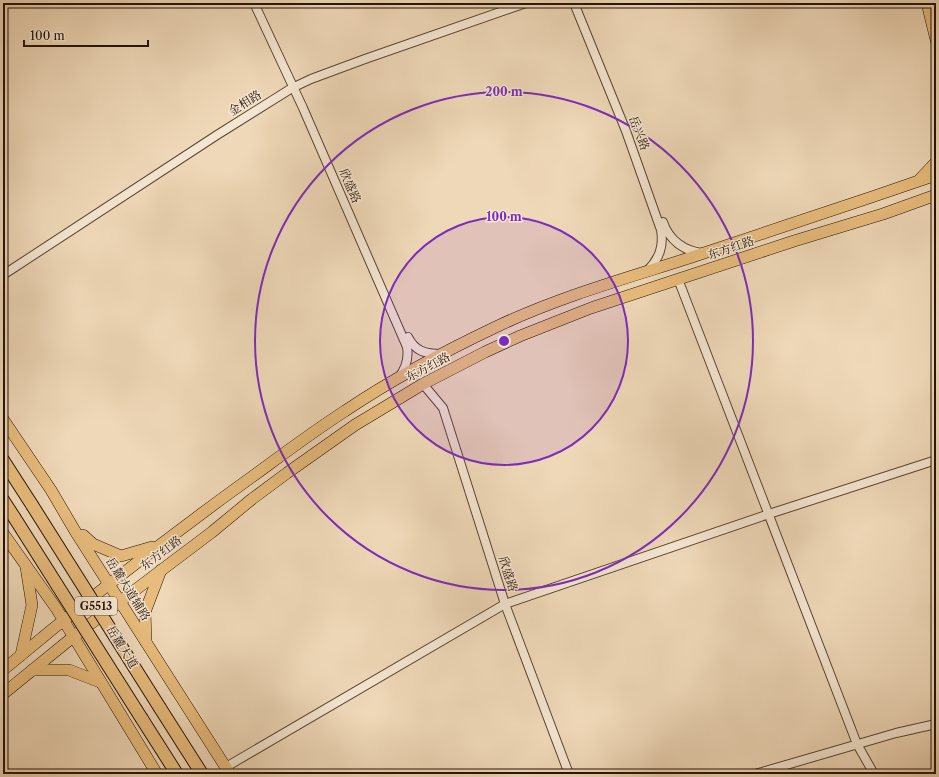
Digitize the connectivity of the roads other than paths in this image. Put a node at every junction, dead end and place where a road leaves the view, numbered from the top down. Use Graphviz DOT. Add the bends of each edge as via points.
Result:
graph roads {
  1 [pos="254,3"];
  2 [pos="258,3"];
  3 [pos="512,3"];
  4 [pos="526,3"];
  5 [pos="574,3"];
  6 [pos="579,3"];
  7 [pos="927,3"];
  8 [pos="936,40"];
  9 [pos="294,84"];
  10 [pos="936,162"];
  11 [pos="936,175"];
  12 [pos="916,182"];
  13 [pos="936,195"];
  14 [pos="918,201"];
  15 [pos="936,203"];
  16 [pos="702,254"];
  17 [pos="3,270"];
  18 [pos="646,271"];
  19 [pos="3,275"];
  20 [pos="678,279"];
  21 [pos="444,353"];
  22 [pos="397,379"];
  23 [pos="423,384"];
  24 [pos="3,419"];
  25 [pos="3,460"];
  26 [pos="936,460"];
  27 [pos="3,500"];
  28 [pos="769,514"];
  29 [pos="72,526"];
  30 [pos="3,533"];
  31 [pos="159,545"];
  32 [pos="26,564"];
  33 [pos="161,570"];
  34 [pos="109,584"];
  35 [pos="120,601"];
  36 [pos="505,604"];
  37 [pos="64,621"];
  38 [pos="73,636"];
  39 [pos="146,643"];
  40 [pos="21,655"];
  41 [pos="3,670"];
  42 [pos="32,670"];
  43 [pos="100,682"];
  44 [pos="3,694"];
  45 [pos="936,724"];
  46 [pos="857,744"];
  47 [pos="228,771"];
  48 [pos="157,774"];
  49 [pos="177,774"];
  50 [pos="202,774"];
  51 [pos="569,774"];
  52 [pos="755,774"];
  53 [pos="874,774"];
  1 -- 9 [label="street, 欣盛路"];
  2 -- 9 [label="street, 欣盛路"];
  3 -- 9 [label="street, 金相路" via="336,64"];
  4 -- 9 [label="street, 金相路"];
  5 -- 18 [label="street, 岳兴路" via="626,131 661,230 661,249"];
  6 -- 16 [label="street, 岳兴路" via="630,129 665,228 678,244"];
  7 -- 8 [label="main road"];
  9 -- 17 [label="street, 金相路" via="224,125"];
  9 -- 19 [label="street, 金相路"];
  9 -- 21 [label="street, 欣盛路" via="413,347 435,354"];
  9 -- 22 [label="street, 欣盛路" via="407,347 406,365"];
  10 -- 12 [label="main road"];
  11 -- 12 [label="main road, 东方红路"];
  12 -- 16 [label="main road, 东方红路"];
  13 -- 14 [label="main road, 东方红路"];
  14 -- 15 [label="main road"];
  14 -- 20 [label="main road, 东方红路"];
  16 -- 18 [label="main road, 东方红路"];
  18 -- 21 [label="main road, 东方红路" via="540,308"];
  20 -- 23 [label="main road, 东方红路" via="558,320 485,352"];
  20 -- 28 [label="street"];
  21 -- 22 [label="main road, 东方红路"];
  22 -- 31 [label="main road, 东方红路" via="300,442"];
  23 -- 33 [label="main road, 东方红路" via="318,451"];
  23 -- 36 [label="street, 欣盛路" via="443,408"];
  24 -- 29 [label="main road, 岳麓大道辅路" via="52,490"];
  25 -- 50 [label="highway, 岳麓大道 / G5513, bridge"];
  26 -- 28 [label="street"];
  27 -- 49 [label="highway, 岳麓大道 / G5513, bridge"];
  28 -- 36 [label="street"];
  28 -- 46 [label="street"];
  29 -- 31 [label="main road" via="93,544 121,556"];
  29 -- 34 [label="main road, 岳麓大道辅路"];
  30 -- 32 [label="main road"];
  31 -- 34 [label="main road, 东方红路"];
  32 -- 37 [label="main road"];
  32 -- 40 [label="main road" via="32,606"];
  33 -- 35 [label="main road, 东方红路"];
  33 -- 39 [label="main road" via="145,612"];
  34 -- 35 [label="main road, 岳麓大道辅路"];
  34 -- 37 [label="main road, 东方红路"];
  35 -- 38 [label="main road, 东方红路"];
  35 -- 39 [label="main road, 岳麓大道辅路"];
  36 -- 47 [label="street"];
  36 -- 51 [label="street, 欣盛路"];
  37 -- 38 [label="main road"];
  37 -- 40 [label="main road, 东方红路"];
  38 -- 42 [label="main road, 东方红路"];
  38 -- 43 [label="main road"];
  39 -- 47 [label="main road, 岳麓大道辅路"];
  40 -- 41 [label="main road, 东方红路"];
  42 -- 43 [label="main road" via="68,670"];
  42 -- 44 [label="main road, 东方红路"];
  43 -- 48 [label="main road"];
  45 -- 46 [label="street"];
  46 -- 52 [label="street"];
  46 -- 53 [label="street"];
}
